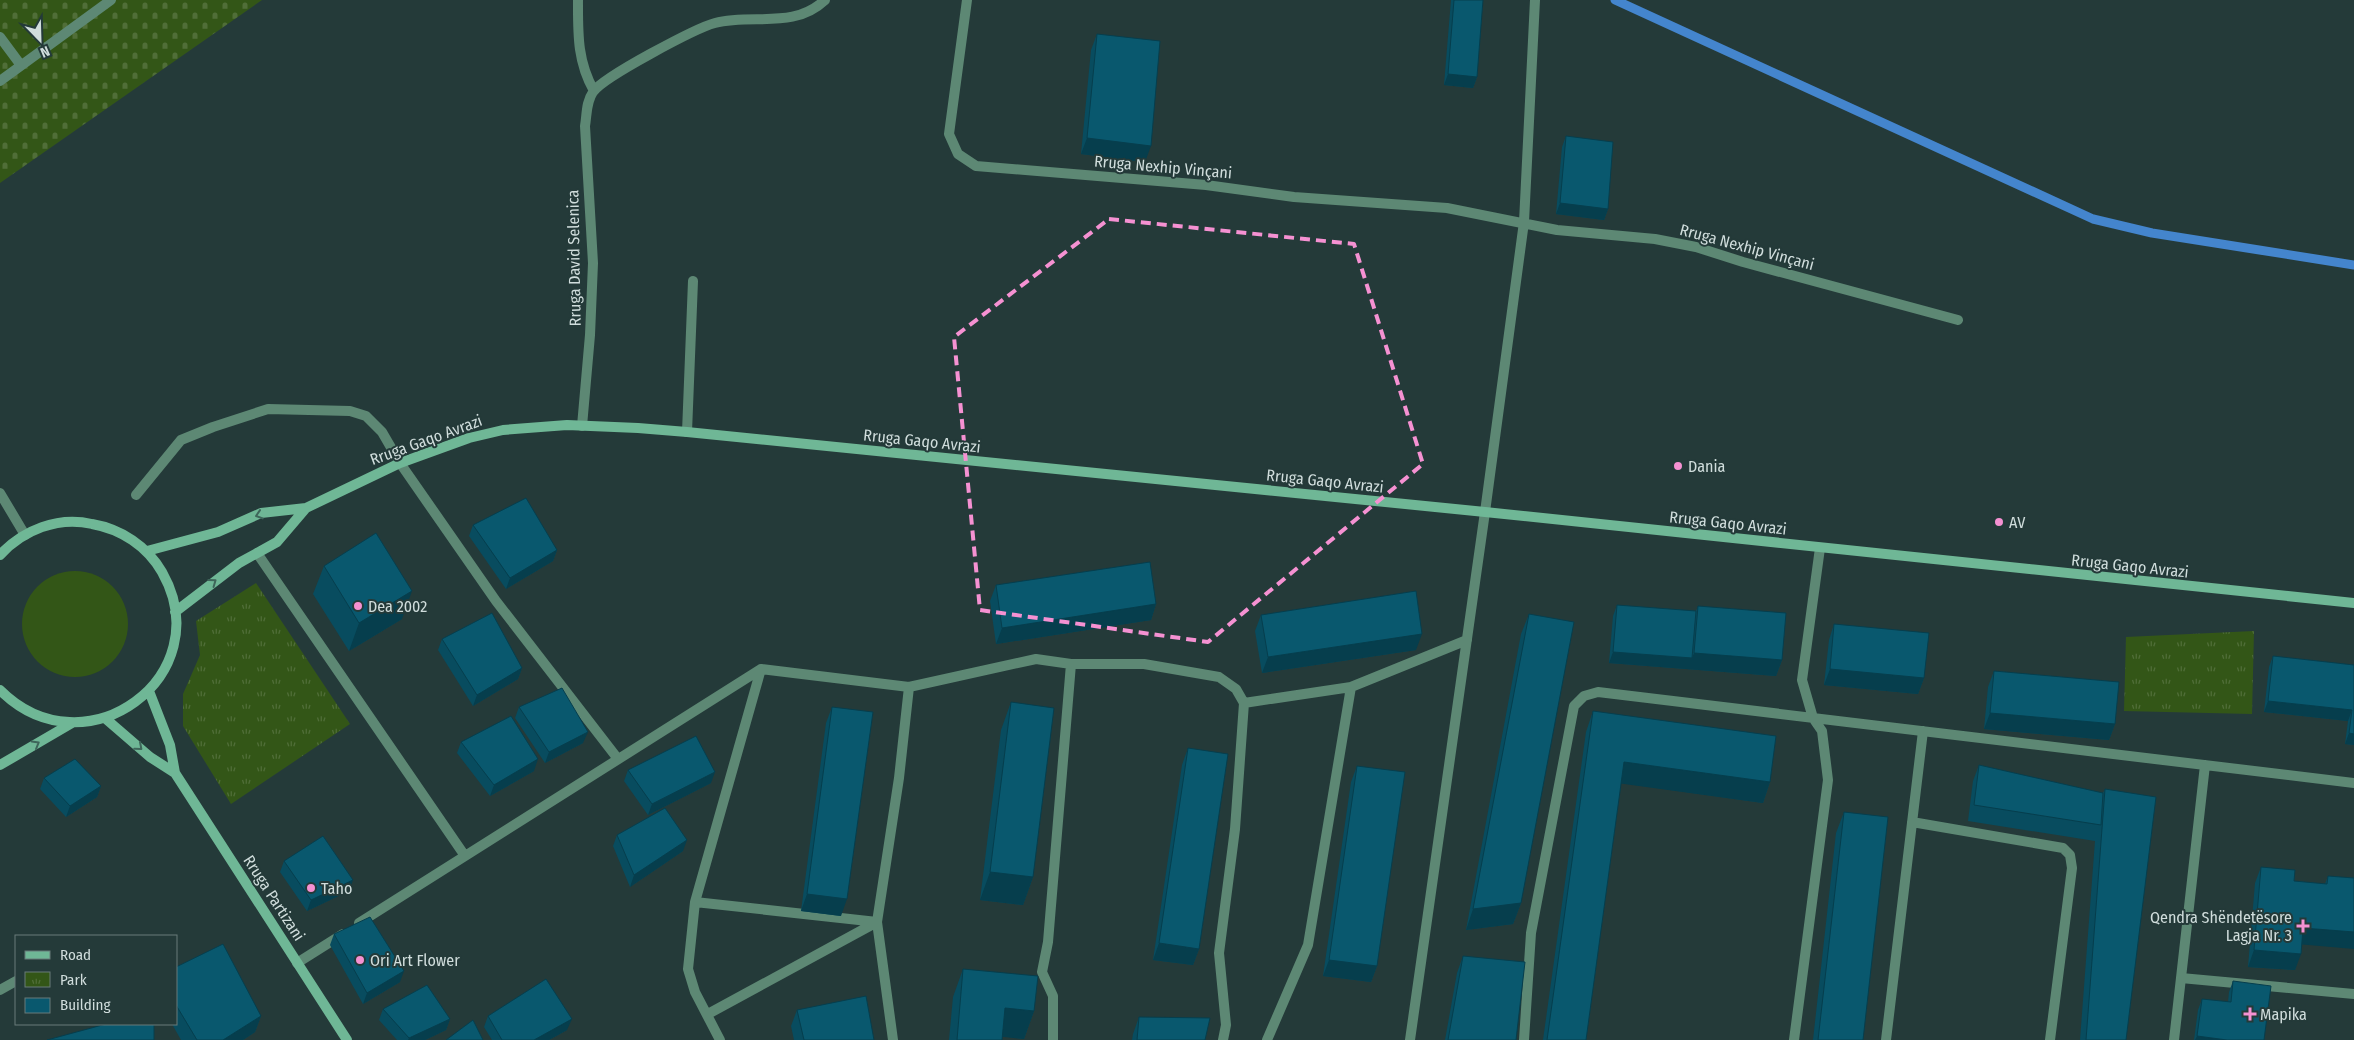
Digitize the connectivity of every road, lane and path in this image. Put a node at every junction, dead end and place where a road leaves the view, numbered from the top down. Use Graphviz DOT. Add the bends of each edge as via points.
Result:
graph roads {
  1 [pos="111,0"];
  2 [pos="578,0"];
  3 [pos="825,0"];
  4 [pos="967,0"];
  5 [pos="1535,0"];
  6 [pos="0,36"];
  7 [pos="20,64"];
  8 [pos="0,81"];
  9 [pos="594,91"];
  10 [pos="1524,222"];
  11 [pos="693,281"];
  12 [pos="1958,320"];
  13 [pos="582,426"];
  14 [pos="687,432"];
  15 [pos="400,463"];
  16 [pos="0,493"];
  17 [pos="136,495"];
  18 [pos="306,508"];
  19 [pos="1485,512"];
  20 [pos="25,535"];
  21 [pos="1820,548"];
  22 [pos="146,551"];
  23 [pos="257,553"];
  24 [pos="0,555"];
  25 [pos="2354,603"];
  26 [pos="175,612"];
  27 [pos="1467,640"];
  28 [pos="1071,664"];
  29 [pos="761,669"];
  30 [pos="909,686"];
  31 [pos="1351,687"];
  32 [pos="0,690"];
  33 [pos="149,691"];
  34 [pos="1244,703"];
  35 [pos="1813,718"];
  36 [pos="106,719"];
  37 [pos="72,723"];
  38 [pos="1924,731"];
  39 [pos="618,759"];
  40 [pos="0,765"];
  41 [pos="2205,765"];
  42 [pos="175,773"];
  43 [pos="2354,783"];
  44 [pos="1912,822"];
  45 [pos="465,856"];
  46 [pos="695,902"];
  47 [pos="877,922"];
  48 [pos="297,962"];
  49 [pos="2181,978"];
  50 [pos="15,982"];
  51 [pos="0,990"];
  52 [pos="2354,994"];
  53 [pos="708,1014"];
  54 [pos="347,1040"];
  55 [pos="720,1040"];
  56 [pos="893,1040"];
  57 [pos="1053,1040"];
  58 [pos="1223,1040"];
  59 [pos="1267,1040"];
  60 [pos="1410,1040"];
  61 [pos="1524,1040"];
  62 [pos="1794,1040"];
  63 [pos="1886,1040"];
  64 [pos="2050,1040"];
  65 [pos="2174,1040"];
  1 -- 7 [label="street"];
  2 -- 9 [label="street" via="578,38 583,72"];
  3 -- 9 [label="street" via="804,15 782,20 738,19 715,23 621,72"];
  4 -- 10 [label="street, Rruga Nexhip Vinçani" via="950,134 958,154 976,166 1206,185 1294,197 1447,208"];
  5 -- 10 [label="street"];
  6 -- 7 [label="street"];
  7 -- 8 [label="street"];
  9 -- 13 [label="street, Rruga David Selenica" via="588,104 585,126 593,263"];
  10 -- 12 [label="street, Rruga Nexhip Vinçani" via="1556,230 1655,239 1696,247"];
  10 -- 19 [label="street"];
  11 -- 14 [label="street"];
  13 -- 14 [label="main road, Rruga Gaqo Avrazi"];
  13 -- 15 [label="main road, Rruga Gaqo Avrazi" via="503,430 469,438"];
  14 -- 19 [label="main road, Rruga Gaqo Avrazi"];
  15 -- 17 [label="street" via="382,432 366,416 350,411 268,409 181,440"];
  15 -- 18 [label="main road, Rruga Gaqo Avrazi"];
  15 -- 39 [label="street" via="496,601"];
  16 -- 20 [label="street"];
  18 -- 22 [label="main road, Rruga Gaqo Avrazi, one-way" via="261,513 218,532"];
  18 -- 23 [label="main road, Rruga Gaqo Avrazi" via="277,542"];
  19 -- 21 [label="main road, Rruga Gaqo Avrazi"];
  19 -- 27 [label="street"];
  20 -- 22 [label="main road" via="52,524 86,522 119,532"];
  20 -- 24 [label="main road"];
  21 -- 25 [label="main road, Rruga Gaqo Avrazi"];
  21 -- 35 [label="street" via="1802,680"];
  22 -- 26 [label="main road" via="166,579"];
  26 -- 23 [label="main road, Rruga Gaqo Avrazi, one-way" via="231,568"];
  23 -- 45 [label="street"];
  26 -- 33 [label="main road" via="176,629 167,662"];
  27 -- 31 [label="street"];
  27 -- 60 [label="street"];
  28 -- 30 [label="street" via="1036,659"];
  28 -- 34 [label="street" via="1144,664 1219,678 1236,689"];
  28 -- 57 [label="street" via="1048,942 1042,972 1054,996"];
  29 -- 30 [label="street"];
  29 -- 39 [label="street"];
  29 -- 46 [label="street"];
  30 -- 47 [label="street"];
  31 -- 34 [label="street"];
  31 -- 59 [label="street" via="1308,945"];
  32 -- 37 [label="main road" via="23,710 38,717"];
  33 -- 36 [label="main road"];
  33 -- 42 [label="main road, Rruga Partizani" via="170,745"];
  34 -- 58 [label="street" via="1235,829 1219,953 1226,1025"];
  35 -- 38 [label="street"];
  35 -- 61 [label="street" via="1598,692 1584,696 1574,706 1531,933"];
  35 -- 62 [label="street" via="1822,731 1828,780"];
  36 -- 37 [label="main road"];
  36 -- 42 [label="main road, Rruga Partizani, one-way" via="150,757"];
  40 -- 37 [label="main road, one-way"];
  38 -- 41 [label="street"];
  38 -- 44 [label="street"];
  39 -- 45 [label="street"];
  41 -- 43 [label="street"];
  41 -- 49 [label="street"];
  42 -- 48 [label="main road, Rruga Partizani"];
  44 -- 63 [label="street"];
  44 -- 64 [label="street" via="2063,848 2070,855 2072,868"];
  45 -- 48 [label="street"];
  46 -- 47 [label="street"];
  46 -- 53 [label="street" via="688,969 695,992"];
  47 -- 53 [label="street"];
  47 -- 56 [label="street"];
  48 -- 54 [label="main road, Rruga Partizani"];
  49 -- 52 [label="street"];
  49 -- 65 [label="street"];
  50 -- 51 [label="street"];
  53 -- 55 [label="street"];
}
